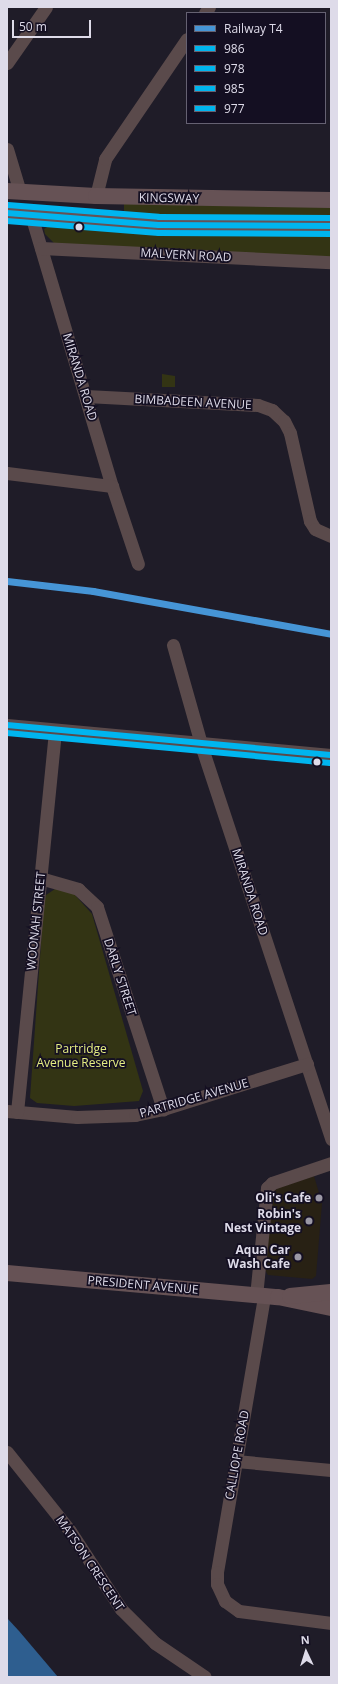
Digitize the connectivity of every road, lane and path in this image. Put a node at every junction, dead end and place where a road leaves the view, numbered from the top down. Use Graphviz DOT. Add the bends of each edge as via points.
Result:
graph roads {
  1 [pos="46,7"];
  2 [pos="186,40"];
  3 [pos="7,63"];
  4 [pos="7,149"];
  5 [pos="14,192"];
  6 [pos="96,196"];
  7 [pos="331,200"];
  8 [pos="7,213"];
  9 [pos="32,216"];
  10 [pos="331,226"];
  11 [pos="41,248"];
  12 [pos="331,262"];
  13 [pos="86,396"];
  14 [pos="7,473"];
  15 [pos="112,486"];
  16 [pos="331,536"];
  17 [pos="138,564"];
  18 [pos="173,645"];
  19 [pos="7,725"];
  20 [pos="55,730"];
  21 [pos="200,743"];
  22 [pos="331,755"];
  23 [pos="40,878"];
  24 [pos="307,1064"];
  25 [pos="163,1109"];
  26 [pos="12,1112"];
  27 [pos="331,1139"];
  28 [pos="331,1162"];
  29 [pos="7,1273"];
  30 [pos="331,1292"];
  31 [pos="266,1297"];
  32 [pos="331,1308"];
  33 [pos="7,1452"];
  34 [pos="236,1461"];
  35 [pos="331,1470"];
  36 [pos="331,1623"];
  37 [pos="205,1677"];
  1 -- 3 [label="street"];
  2 -- 6 [label="street" via="105,159"];
  4 -- 5 [label="street"];
  5 -- 6 [label="main road, KINGSWAY"];
  5 -- 9 [label="main road, MIRANDA ROAD"];
  6 -- 7 [label="main road, KINGSWAY"];
  8 -- 9 [label="main road"];
  9 -- 10 [label="main road" via="159,225"];
  9 -- 11 [label="street, MIRANDA ROAD"];
  11 -- 12 [label="street, MALVERN ROAD"];
  11 -- 13 [label="street, MIRANDA ROAD"];
  13 -- 15 [label="street, MIRANDA ROAD"];
  13 -- 16 [label="street, BIMBADEEN AVENUE" via="258,405 272,410 284,421 290,433 310,521 315,530"];
  14 -- 15 [label="street"];
  15 -- 17 [label="street, MIRANDA ROAD"];
  18 -- 21 [label="street, MIRANDA ROAD"];
  19 -- 20 [label="street"];
  20 -- 21 [label="street"];
  20 -- 23 [label="street, WOONAH STREET"];
  21 -- 22 [label="street"];
  21 -- 24 [label="street, MIRANDA ROAD"];
  23 -- 25 [label="street, DARLY STREET" via="78,889 97,907"];
  23 -- 26 [label="street, WOONAH STREET"];
  24 -- 25 [label="street, PARTRIDGE AVENUE"];
  24 -- 27 [label="street, MIRANDA ROAD"];
  25 -- 26 [label="street, PARTRIDGE AVENUE" via="98,1117"];
  28 -- 31 [label="street, CALLIOPE ROAD" via="272,1183 267,1188"];
  29 -- 31 [label="main road, PRESIDENT AVENUE"];
  30 -- 31 [label="main road, PRESIDENT AVENUE"];
  31 -- 32 [label="main road, PRESIDENT AVENUE"];
  31 -- 34 [label="street, CALLIOPE ROAD"];
  33 -- 37 [label="street, MATSON CRESCENT" via="70,1531 121,1609 155,1643"];
  34 -- 35 [label="street"];
  34 -- 36 [label="street, CALLIOPE ROAD" via="217,1578 222,1596 234,1608 245,1613"];
}
